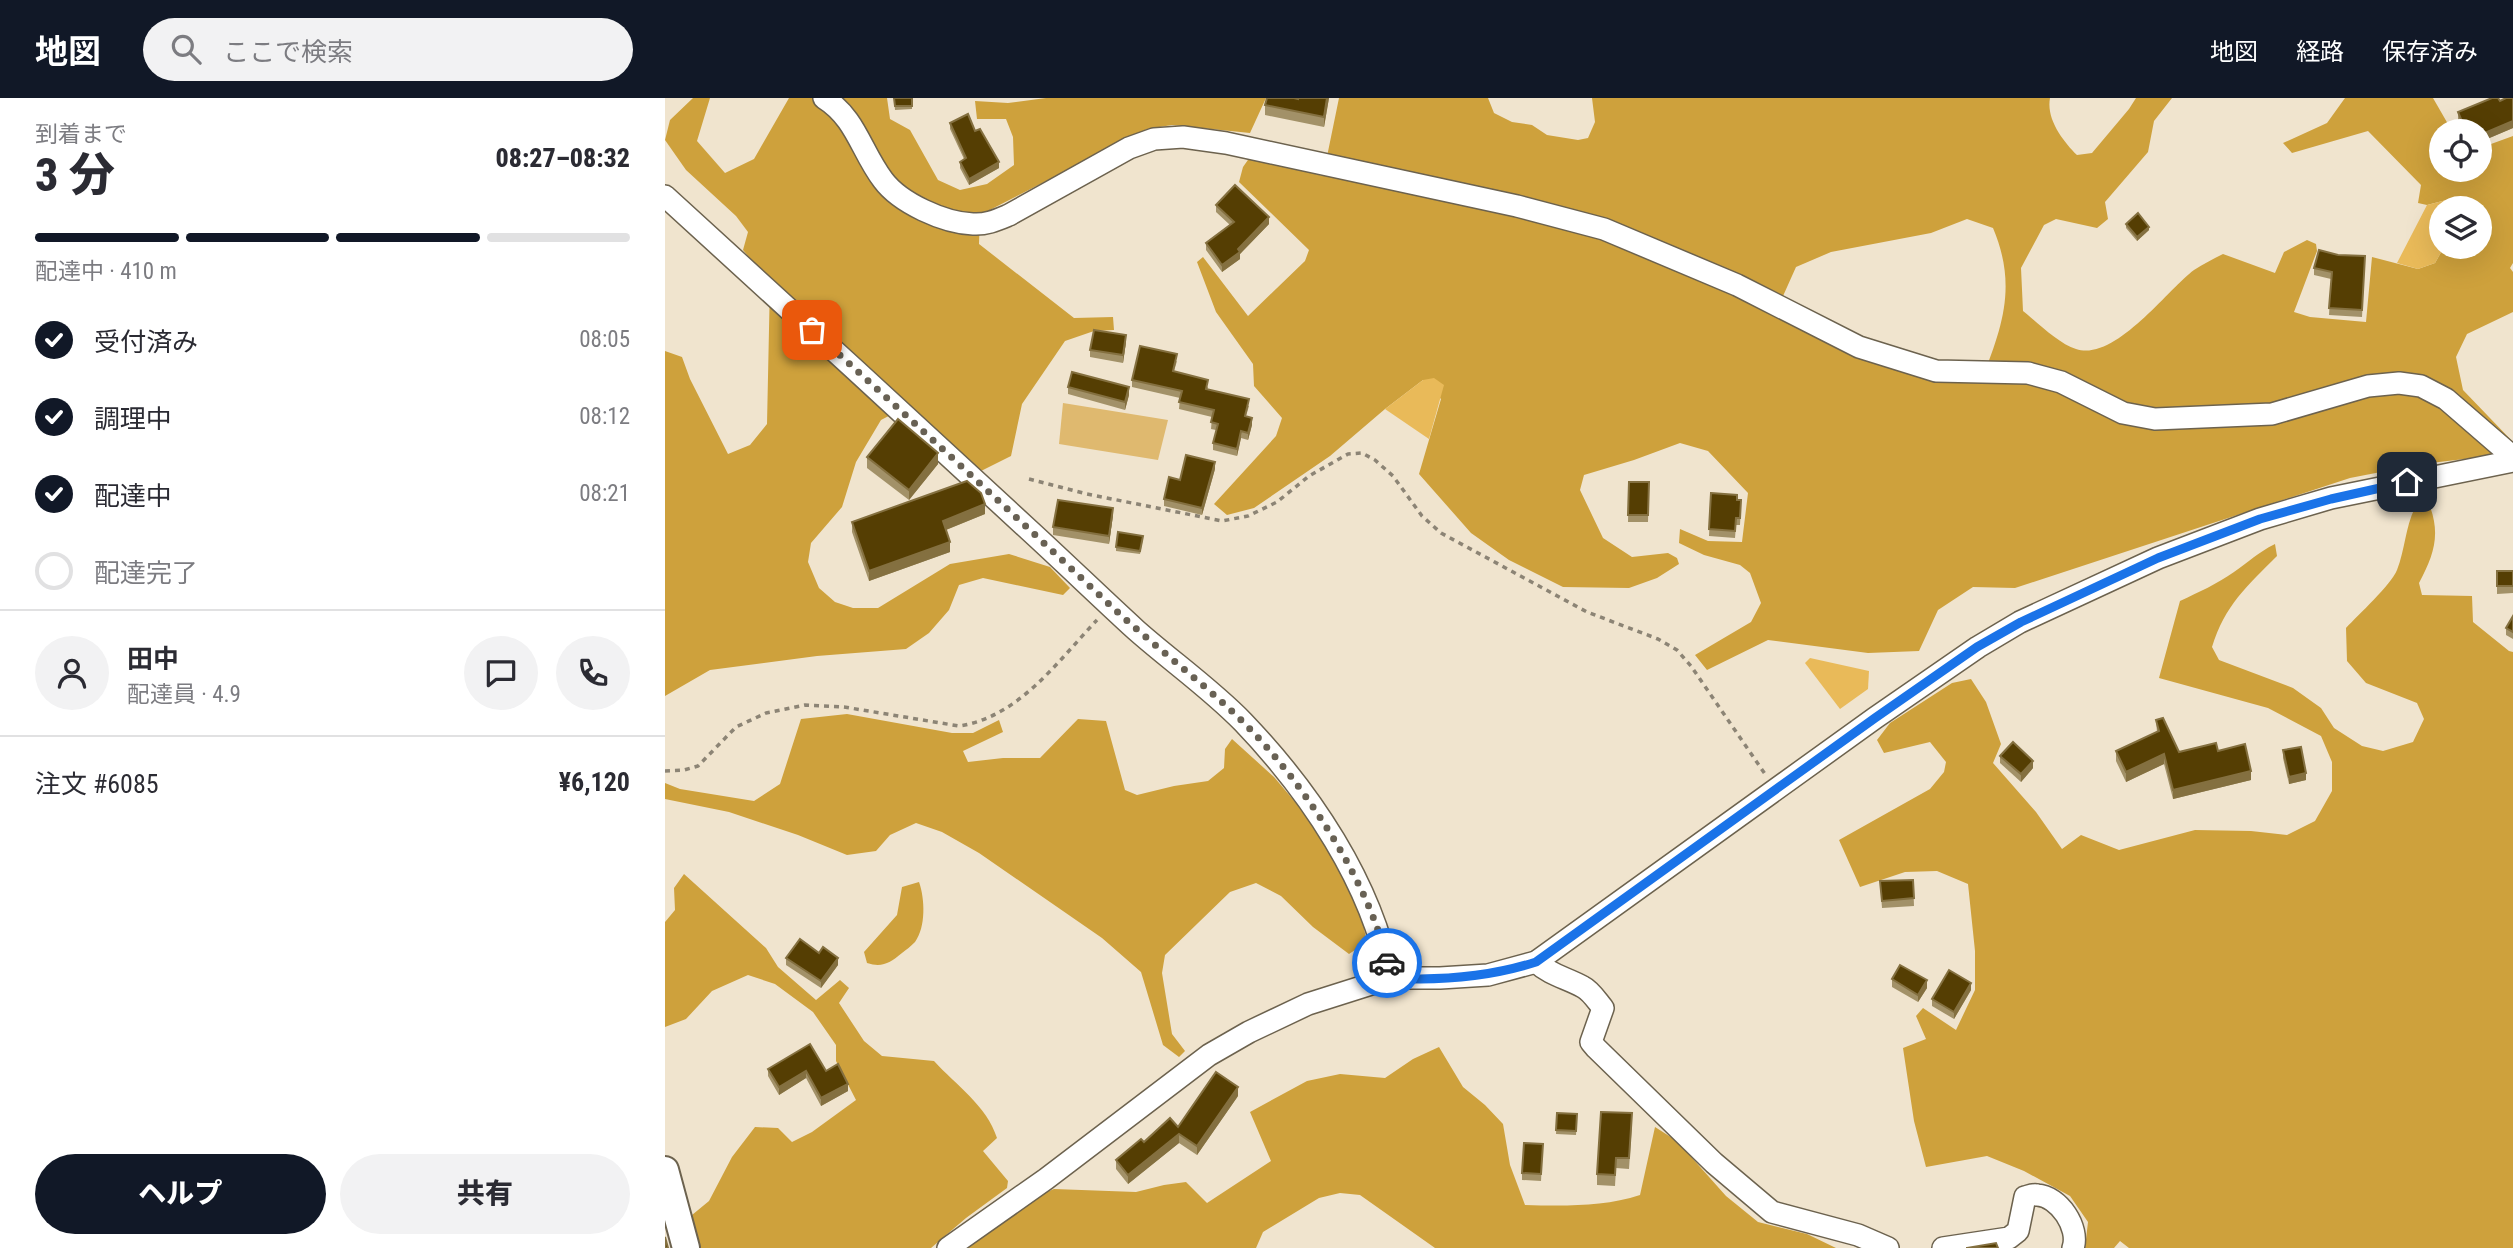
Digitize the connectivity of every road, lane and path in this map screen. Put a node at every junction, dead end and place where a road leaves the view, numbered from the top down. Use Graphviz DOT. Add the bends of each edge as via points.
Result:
graph roads {
  1 [pos="824,98"];
  2 [pos="665,196"];
  3 [pos="2513,459"];
  4 [pos="1029,479"];
  5 [pos="1110,606"];
  6 [pos="665,771"];
  7 [pos="1776,790"];
  8 [pos="1536,962"];
  9 [pos="1390,978"];
  10 [pos="665,1170"];
  11 [pos="686,1248"];
  12 [pos="948,1248"];
  13 [pos="1888,1248"];
  14 [pos="1943,1248"];
  15 [pos="2073,1248"];
  1 -- 3 [label="street" via="843,112 883,180 896,193 930,214 971,225 1009,215 1129,148 1154,139 1183,137 1226,143 1604,229 1737,285 1859,347 1926,368 2028,373 2061,382 2123,413 2155,419 2272,414 2368,386 2421,386 2446,399"];
  2 -- 5 [label="street"];
  3 -- 7 [label="street" via="2260,519 2081,592 1977,647"];
  4 -- 7 [label="path" via="1222,521 1248,516 1277,502 1347,454 1362,453 1393,476 1422,516 1441,533 1587,612 1677,650"];
  5 -- 6 [label="path" via="1026,695 977,723 959,726 805,705 766,713 736,727 698,766"];
  5 -- 9 [label="street" via="1242,720 1282,766 1322,821 1360,889 1384,949"];
  7 -- 8 [label="street"];
  8 -- 9 [label="street" via="1488,975"];
  8 -- 13 [label="street" via="1585,988 1603,1008 1591,1042 1744,1190 1772,1212 1858,1235"];
  9 -- 12 [label="street" via="1308,1004 1209,1055"];
  10 -- 11 [label="main road"];
  14 -- 15 [label="street" via="2009,1238 2018,1231 2025,1197 2038,1194 2056,1202 2071,1224"];
}
